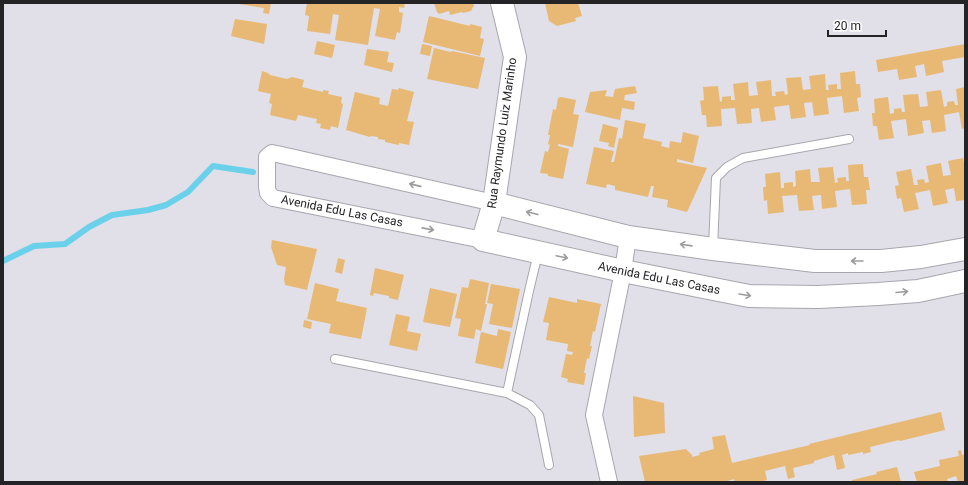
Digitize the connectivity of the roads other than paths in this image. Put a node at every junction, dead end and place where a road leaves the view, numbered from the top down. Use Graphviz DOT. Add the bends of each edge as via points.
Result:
graph roads {
  1 [pos="502,3"];
  2 [pos="849,140"];
  3 [pos="494,203"];
  4 [pos="628,237"];
  5 [pos="483,240"];
  6 [pos="713,249"];
  7 [pos="965,249"];
  8 [pos="539,252"];
  9 [pos="881,261"];
  10 [pos="623,271"];
  11 [pos="965,282"];
  12 [pos="878,294"];
  13 [pos="335,359"];
  14 [pos="507,393"];
  15 [pos="550,465"];
  16 [pos="609,482"];
  1 -- 3 [label="street, Rua Raymundo Luiz Marinho" via="515,57"];
  2 -- 6 [label="lane" via="742,158 727,167 716,178"];
  4 -- 3 [label="street, Avenida Edu Las Casas, one-way"];
  3 -- 5 [label="street, Rua Raymundo Luiz Marinho"];
  3 -- 5 [label="street, Avenida Edu Las Casas, one-way" via="278,154 272,153 267,157 268,193 274,198"];
  6 -- 4 [label="street, Avenida Edu Las Casas, one-way"];
  4 -- 10 [label="street"];
  5 -- 8 [label="street, Avenida Edu Las Casas"];
  9 -- 6 [label="street, Avenida Edu Las Casas, one-way" via="815,262"];
  7 -- 9 [label="street, Avenida Edu Las Casas"];
  8 -- 10 [label="street, Avenida Edu Las Casas, one-way"];
  8 -- 14 [label="lane"];
  9 -- 12 [label="street"];
  10 -- 12 [label="street, Avenida Edu Las Casas, one-way" via="749,296"];
  10 -- 16 [label="street" via="594,415"];
  12 -- 11 [label="street, Avenida Edu Las Casas, one-way" via="918,291"];
  13 -- 14 [label="lane"];
  14 -- 15 [label="lane" via="530,405 538,415"];
}
